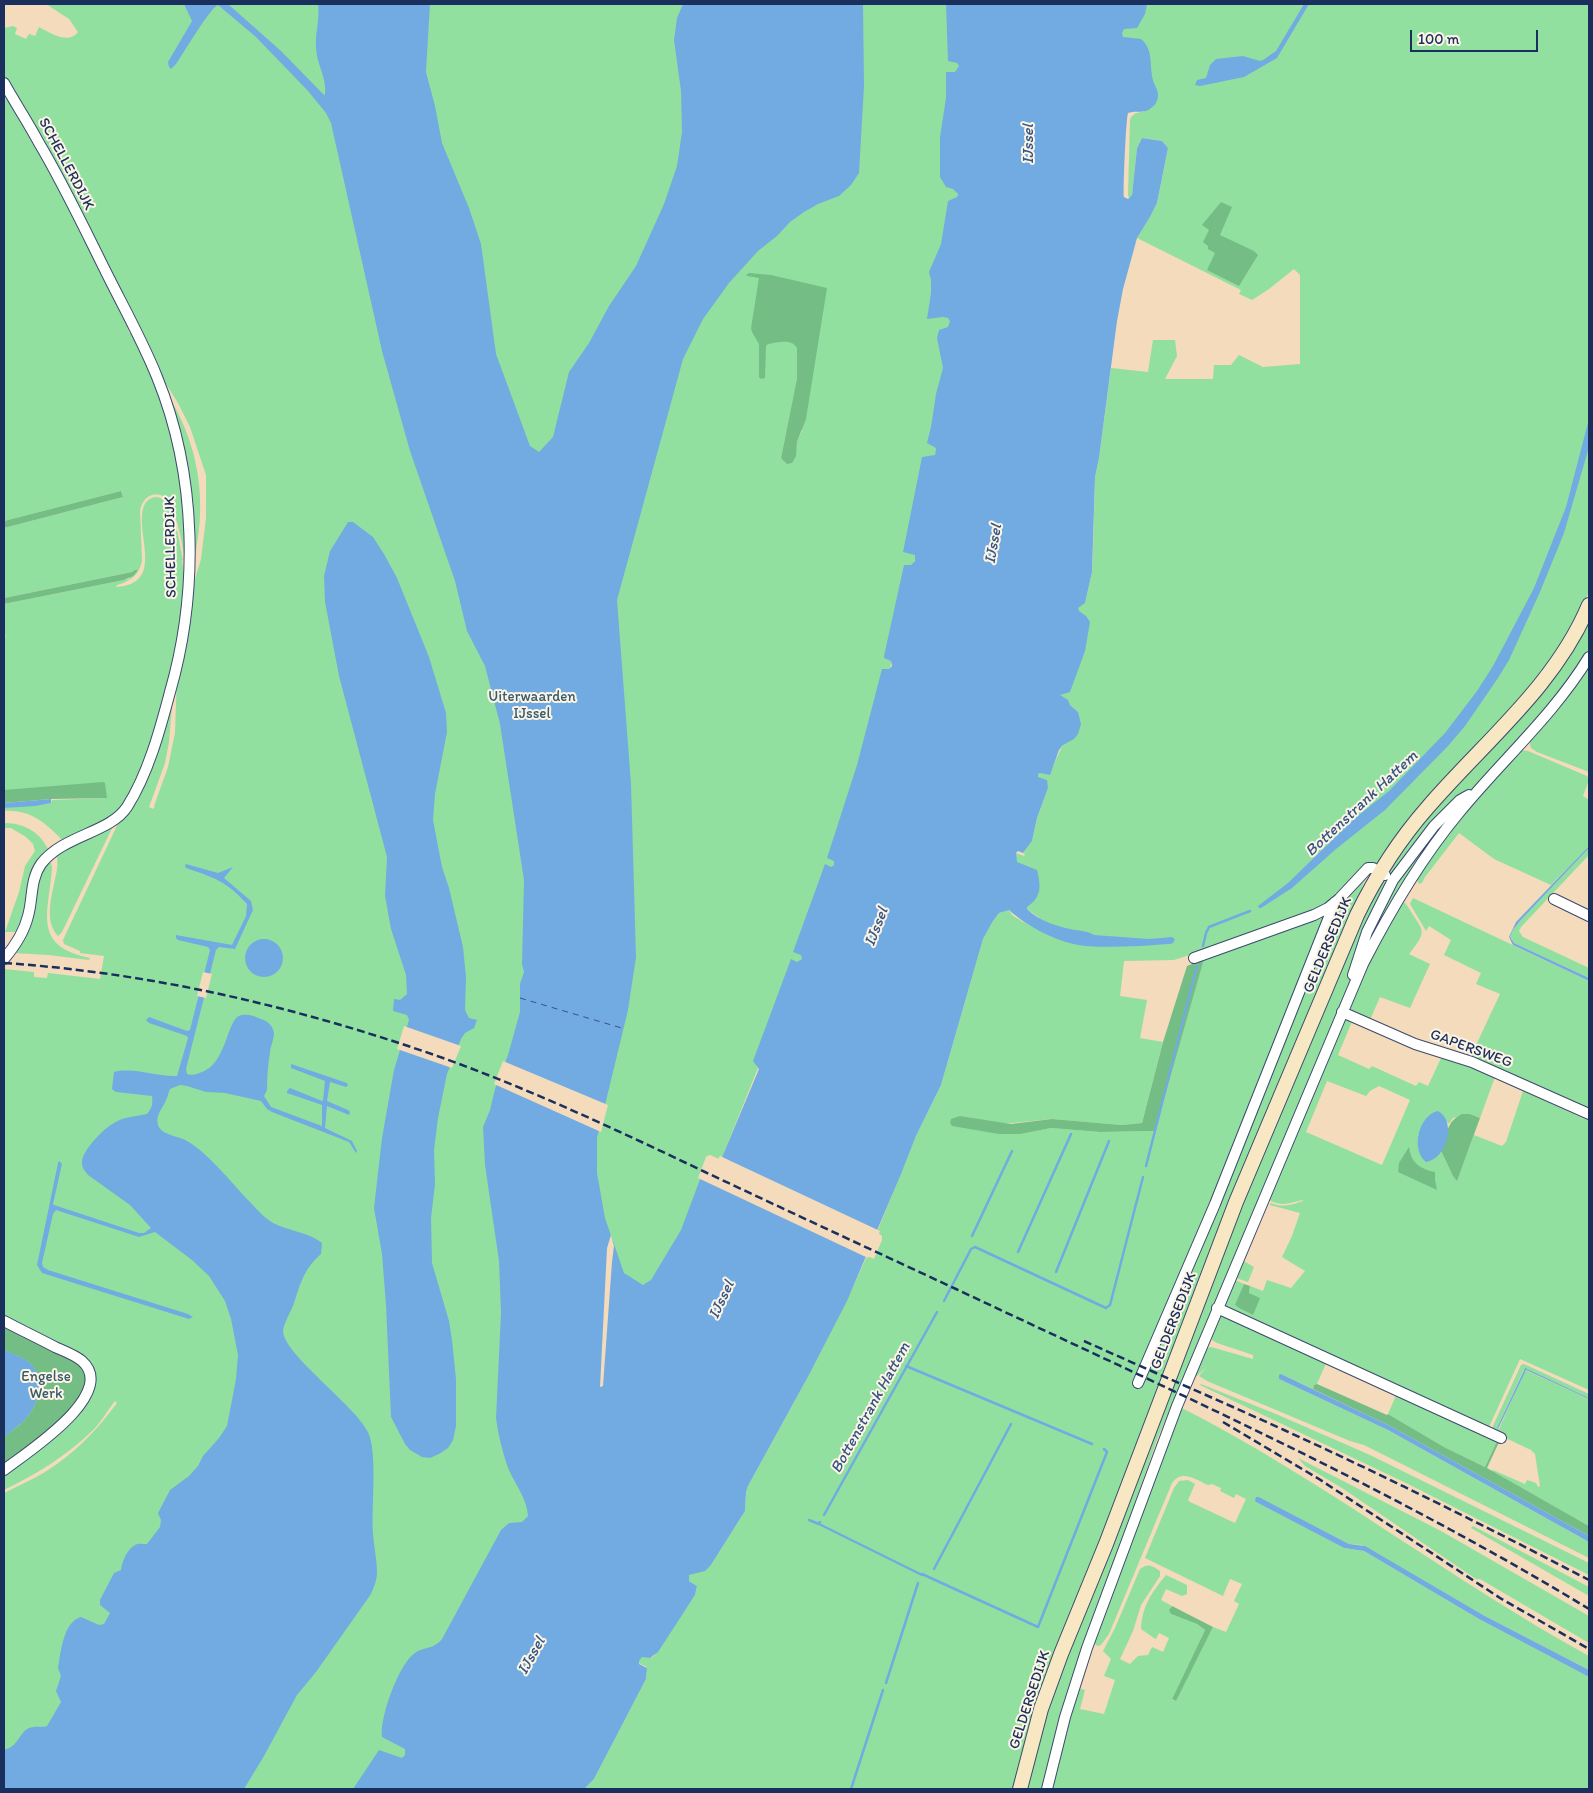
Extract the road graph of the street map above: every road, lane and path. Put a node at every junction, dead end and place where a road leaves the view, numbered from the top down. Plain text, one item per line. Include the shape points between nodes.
1 (4, 83) edge
2 (4, 92) edge
3 (21, 114) junction
4 (1589, 605) edge
5 (1589, 657) edge
6 (1475, 793) junction
7 (1380, 872) junction
8 (1393, 880) junction
9 (1554, 899) dead end
10 (1335, 902) junction
11 (1589, 916) edge
12 (6, 956) edge
13 (1194, 958) dead end
14 (1353, 986) junction
15 (1342, 1012) junction
16 (1589, 1114) edge
17 (1218, 1308) junction
18 (4, 1321) edge
19 (1138, 1383) dead end
20 (1501, 1438) dead end
21 (4, 1470) edge
22 (1020, 1789) edge
23 (1047, 1789) edge

1 - 3 street, SCHELLERDIJK
2 - 3 street, SCHELLERDIJK
3 - 12 street, SCHELLERDIJK via 40,143 158,378 185,479 189,584 175,676 149,760 136,788 125,810 112,821 59,847 41,865 33,884 25,927
4 - 7 main road, GELDERSEDIJK via 1564,651 1541,683 1505,726 1428,806 1397,844
5 - 6 street, GELDERSEDIJK via 1547,715
6 - 8 street, GELDERSEDIJK via 1460,800 1434,826
6 - 14 street, GELDERSEDIJK via 1408,883
7 - 8 street
7 - 10 street, GELDERSEDIJK via 1373,868 1365,869
7 - 22 main road, GELDERSEDIJK via 1347,938 1236,1202 1110,1535 1061,1654 1041,1709
8 - 14 street, GELDERSEDIJK via 1367,932
9 - 11 street
10 - 13 street, GELDERSEDIJK via 1314,915
10 - 19 street, GELDERSEDIJK
14 - 15 street, GELDERSEDIJK
15 - 16 street, GAPERSWEG via 1416,1044 1472,1062
15 - 17 street, GELDERSEDIJK
17 - 20 street
17 - 23 street, GELDERSEDIJK via 1177,1406 1087,1648
18 - 21 street via 81,1360 90,1373 91,1383 75,1412

